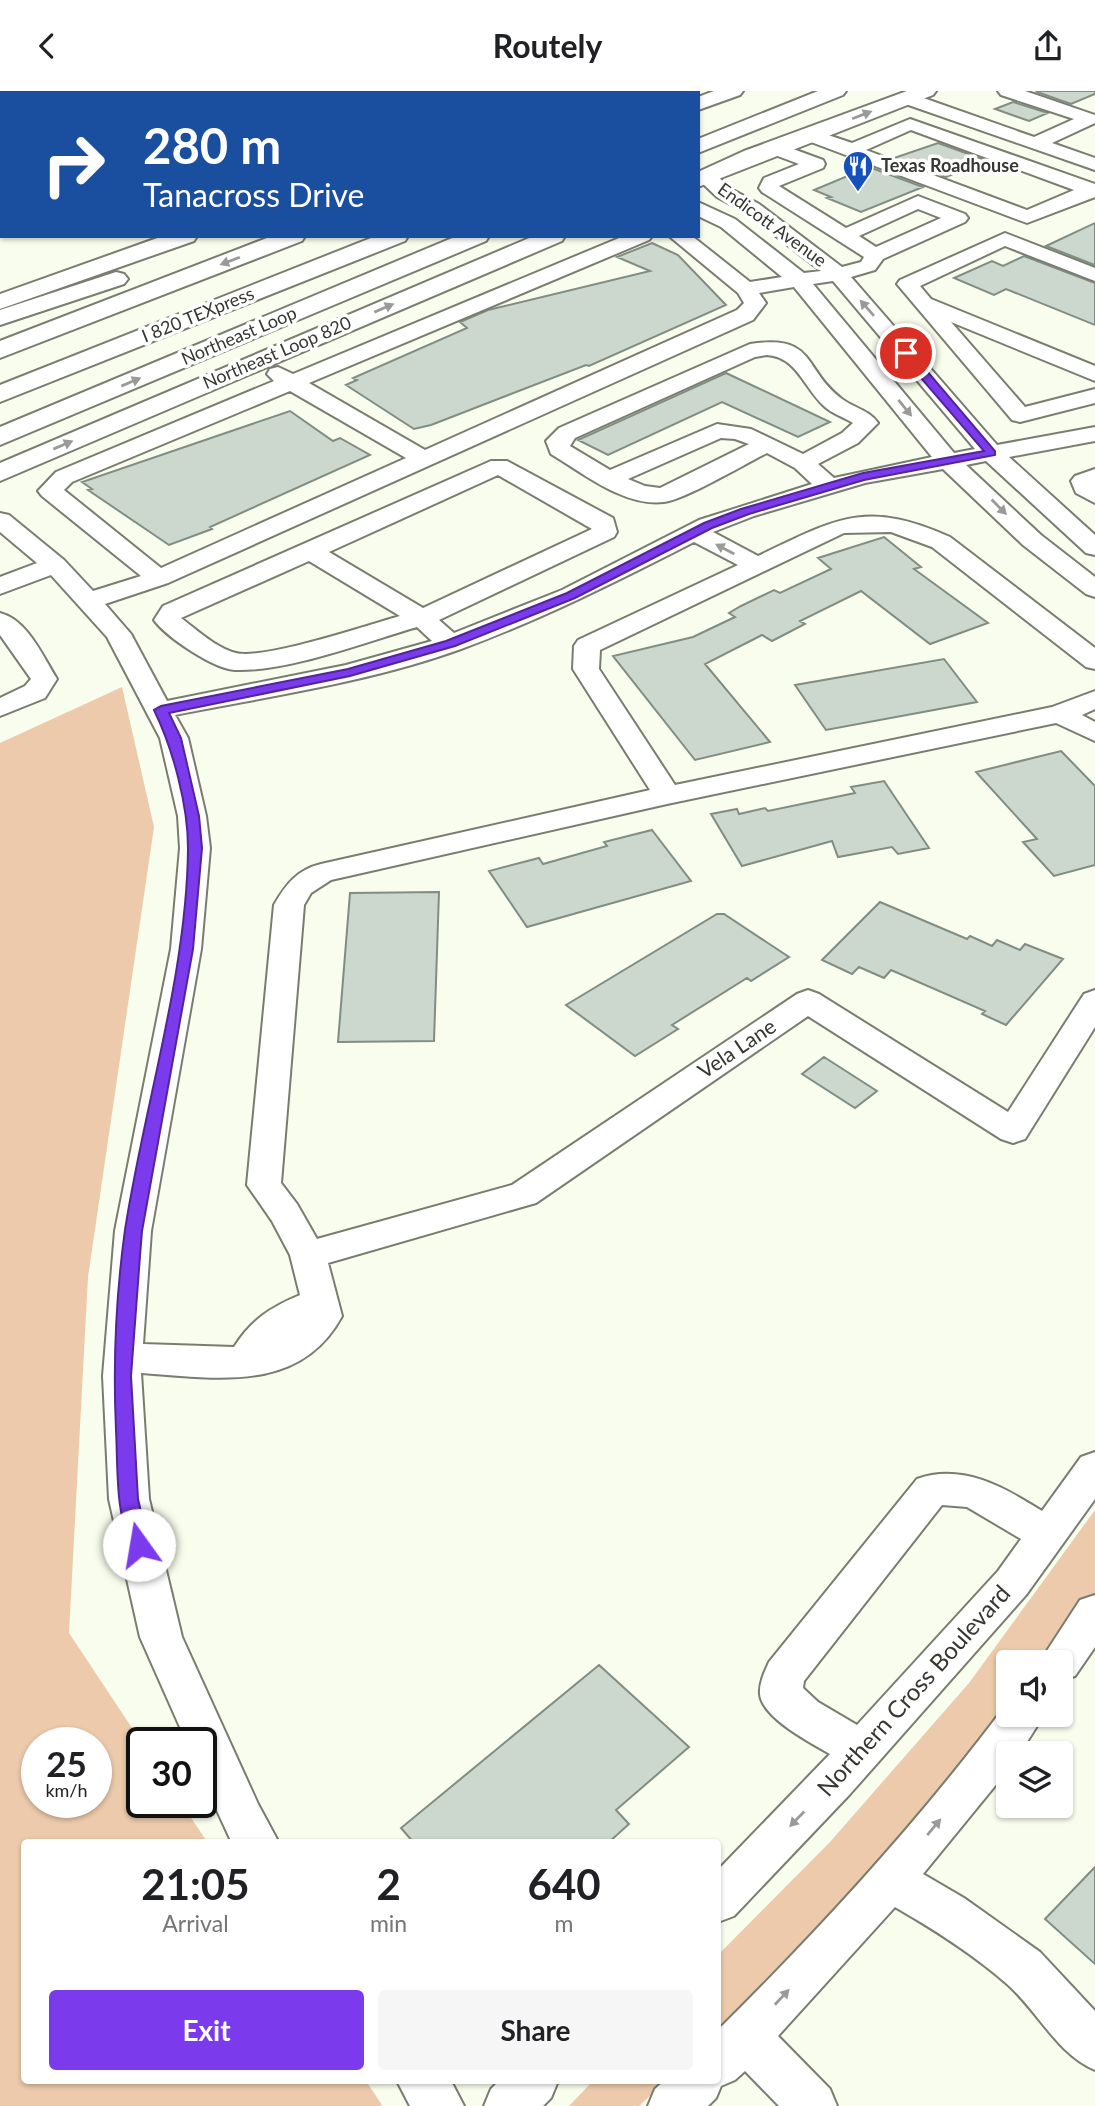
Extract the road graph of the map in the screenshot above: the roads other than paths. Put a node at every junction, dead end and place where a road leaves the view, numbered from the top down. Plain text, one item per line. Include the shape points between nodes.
1 (836, 91) edge
2 (1007, 91) edge
3 (741, 95) edge
4 (916, 95) edge
5 (985, 96) edge
6 (946, 112) junction
7 (700, 114) edge
8 (1093, 114) edge
9 (810, 135) junction
10 (1035, 143) junction
11 (700, 146) edge
12 (774, 148) junction
13 (853, 149) junction
14 (1093, 161) edge
15 (1018, 162) junction
16 (996, 171) dead end
17 (1052, 175) junction
18 (703, 179) edge
19 (974, 181) dead end
20 (953, 190) junction
21 (1093, 190) edge
22 (988, 203) junction
23 (700, 209) edge
24 (720, 219) junction
25 (700, 224) edge
26 (844, 236) junction
27 (180, 238) edge
28 (241, 238) edge
29 (289, 238) edge
30 (352, 238) edge
31 (392, 238) edge
32 (445, 238) edge
33 (473, 238) edge
34 (549, 238) edge
35 (637, 238) edge
36 (682, 238) edge
37 (875, 255) junction
38 (838, 274) junction
39 (1095, 275) edge
40 (799, 279) junction
41 (369, 281) junction
42 (746, 289) junction
43 (0, 302) edge
44 (924, 303) junction
45 (0, 318) edge
46 (0, 350) edge
47 (255, 363) junction
48 (1095, 374) edge
49 (0, 376) edge
50 (292, 381) junction
51 (0, 394) edge
52 (1095, 396) edge
53 (1095, 434) edge
54 (0, 437) edge
55 (767, 445) junction
56 (991, 453) junction
57 (424, 459) junction
58 (948, 460) junction
59 (803, 463) junction
60 (0, 473) edge
61 (1095, 476) edge
62 (612, 478) junction
63 (829, 487) junction
64 (1095, 496) edge
65 (1095, 515) edge
66 (0, 520) edge
67 (1066, 522) junction
68 (684, 538) junction
69 (1095, 548) edge
70 (310, 551) junction
71 (55, 565) junction
72 (746, 571) junction
73 (159, 578) junction
74 (0, 586) edge
75 (1095, 589) edge
76 (88, 601) junction
77 (422, 618) junction
78 (0, 621) edge
79 (450, 644) junction
80 (1095, 661) edge
81 (1095, 699) edge
82 (0, 708) edge
83 (161, 710) junction
84 (1060, 714) junction
85 (1095, 733) edge
86 (667, 795) junction
87 (1095, 1001) edge
88 (308, 1255) junction
89 (124, 1357) junction
90 (1095, 1468) edge
91 (1047, 1534) junction
92 (1095, 1613) edge
93 (1069, 1650) edge
94 (1015, 1727) edge
95 (861, 1750) junction
96 (255, 1839) edge
97 (890, 1880) junction
98 (721, 1898) edge
99 (1095, 2046) edge
100 (731, 2050) edge
101 (423, 2084) edge
102 (531, 2084) edge
103 (696, 2084) edge
104 (440, 2106) edge
105 (508, 2106) edge
106 (671, 2106) edge
107 (813, 2106) edge

1 - 11 main road
2 - 8 street via 1072,113
3 - 7 main road
4 - 6 street
9 -> 4 main road
5 - 6 street
6 - 10 street
8 - 10 street
9 - 12 main road
9 - 13 street
10 - 14 street
12 - 18 main road
12 - 26 street via 816,164 771,182 769,188
13 - 15 street via 910,124
13 - 20 street
14 - 17 street
15 - 16 street
15 - 17 street
17 - 21 street
17 - 22 street
18 - 38 street, Endicott Avenue via 752,208
19 - 20 street
20 - 22 street
21 - 22 street via 1027,218
23 - 24 street, Endicott Avenue
24 - 25 street
24 - 40 street, Endicott Avenue
26 - 37 street
26 - 37 street via 918,202 958,218
27 - 43 main road
28 - 45 main road
29 -> 46 main road
30 - 49 main road, I 820 TEXpress
31 - 51 main road, I 820 TEXpress
32 - 41 main road
33 - 41 main road, Northeast Loop
47 -> 34 main road, Northeast Loop 820
35 - 50 street
36 - 42 street
37 - 38 street via 868,265
38 - 40 street
56 -> 38 street, Endicott Avenue
39 - 44 street via 1005,239 907,284
40 - 42 street
40 -> 58 street, Endicott Avenue
54 -> 41 main road, Northeast Loop
42 - 57 street via 755,303 745,315
44 - 48 street
44 - 52 street via 1020,415
47 - 50 street
60 -> 47 main road, Northeast Loop 820
50 - 57 street
50 - 73 street via 64,477 50,491
53 - 56 street
55 - 59 street
55 - 62 street via 744,433 717,431
55 - 62 street via 664,495 635,492
56 - 58 street
56 - 67 street, Endicott Avenue
57 - 73 street
58 - 63 street
58 -> 75 street, Endicott Avenue via 1032,540
59 - 62 street via 850,438 867,423 832,402 791,352 770,347 750,351 558,441 559,449
59 - 63 street
61 - 64 street via 1083,481 1084,488
63 - 68 street via 745,511
65 - 67 street
66 - 71 street
67 - 69 street, Endicott Avenue
68 - 72 street
68 - 79 street via 571,595
70 - 77 street
70 - 77 street via 172,611 167,619 206,649 234,662 285,656
70 - 77 street via 499,466 604,523 605,532
71 - 74 street
71 - 76 street
72 - 80 street via 838,527 889,523 941,542
72 - 86 street via 587,646 586,669
73 - 76 street
76 - 83 street via 118,634
77 - 79 street
78 - 82 street via 15,634 44,678 35,692
79 - 83 street via 350,672
81 - 84 street
83 - 89 street via 174,738 195,848 186,949 134,1231
84 - 85 street
84 - 86 street
86 - 88 street via 321,873 299,887 289,905 264,1185
87 - 88 street, Vela Lane via 1013,1131 808,1001 524,1194
88 - 89 street via 324,1316 310,1336 285,1353 246,1362
89 - 96 street via 129,1499 161,1637
90 - 91 street, Northern Cross Boulevard
91 - 95 street, Northern Cross Boulevard via 1012,1583
91 - 95 street via 970,1490 931,1490 784,1675 781,1695 803,1715
92 - 93 street
97 -> 94 street
95 -> 98 street, Northern Cross Boulevard
97 - 99 street via 948,1913 1024,1968
100 -> 97 street
100 - 107 street
101 - 104 street
102 - 105 street
103 - 106 street

